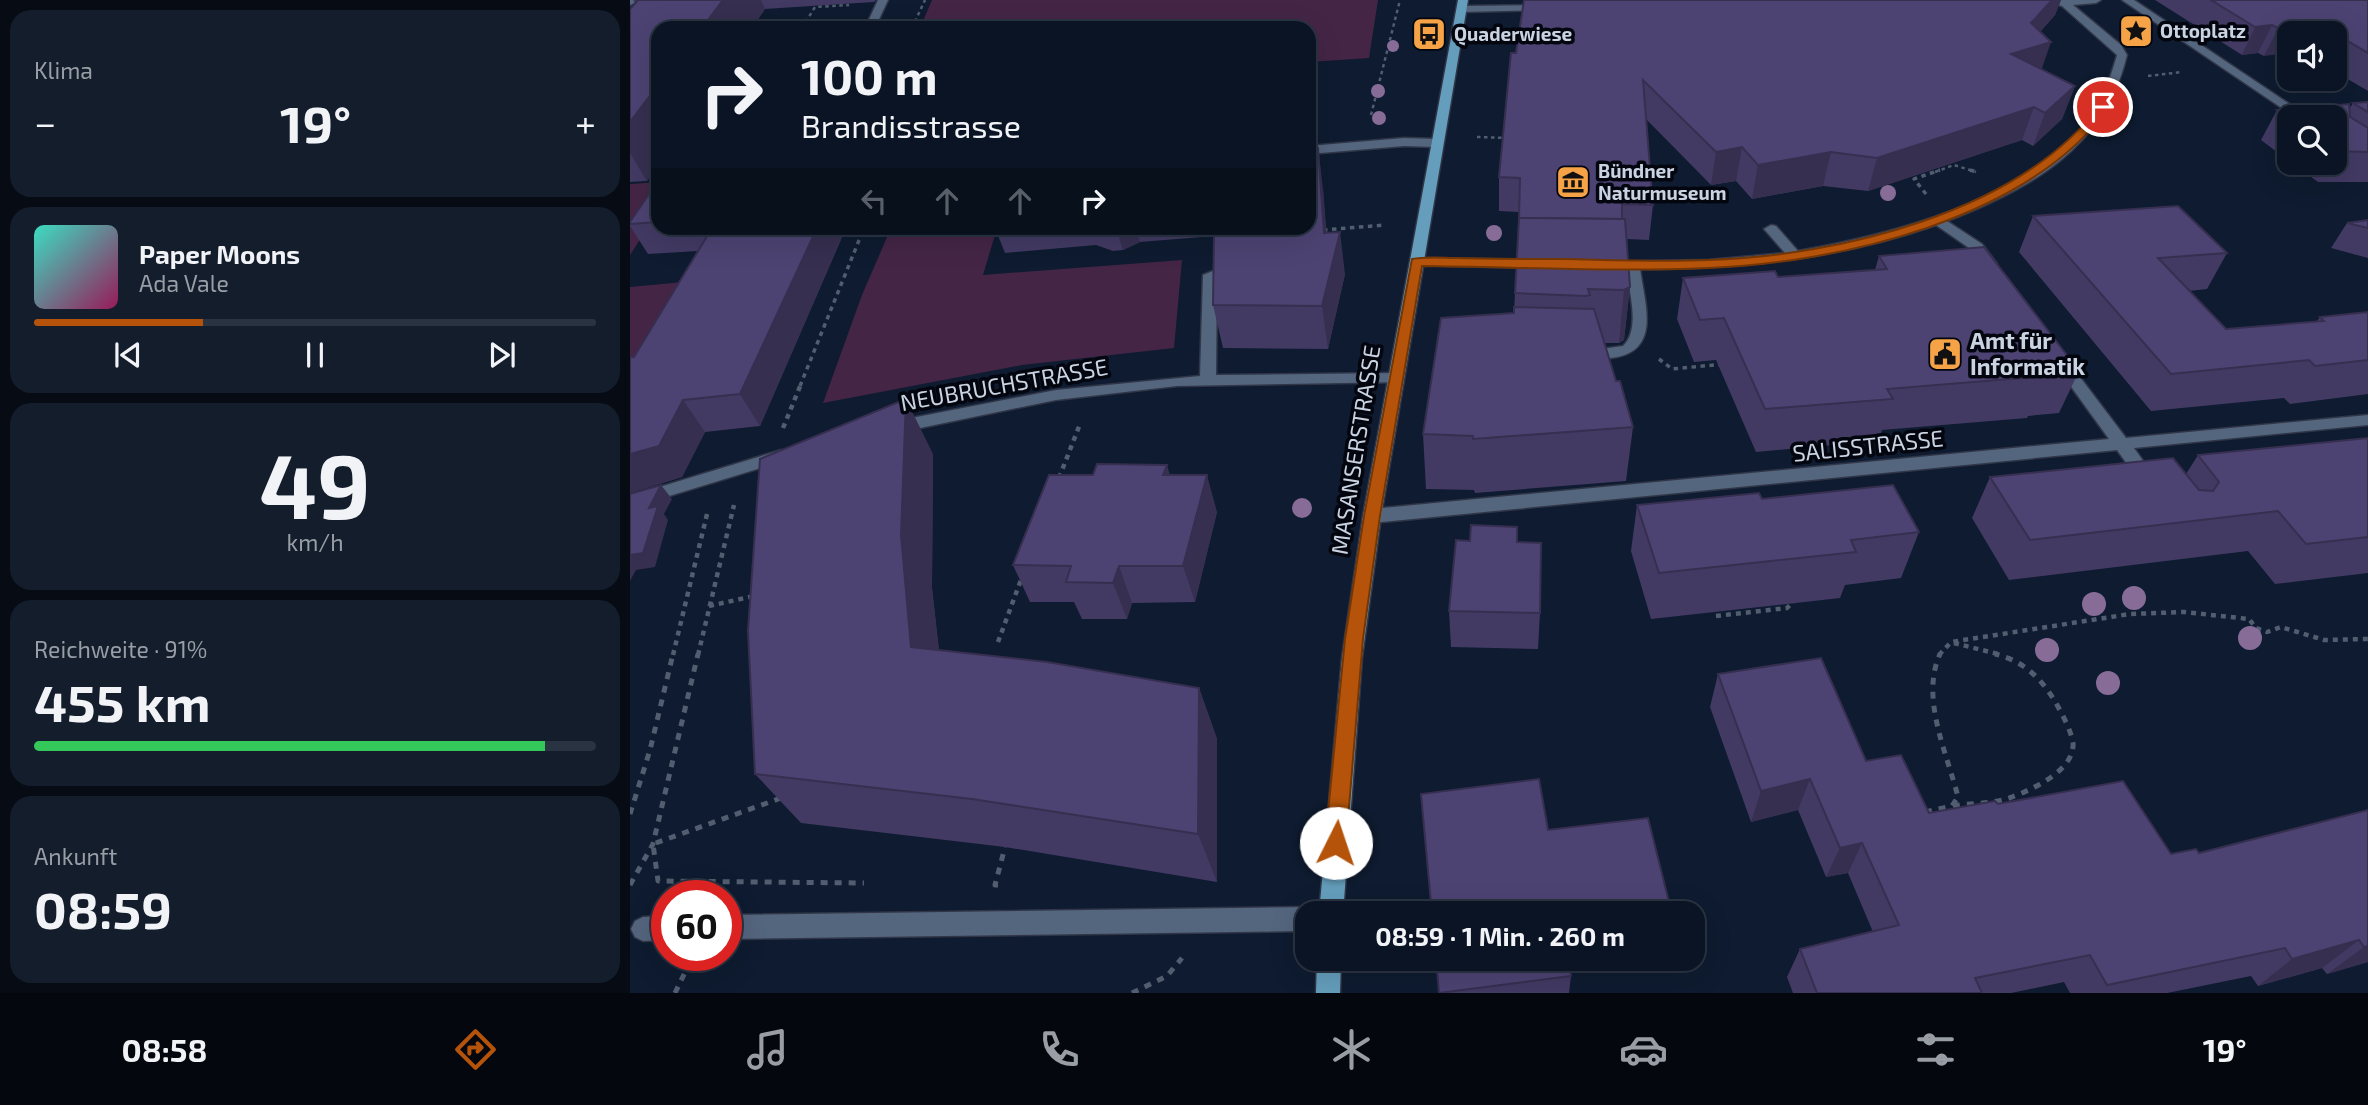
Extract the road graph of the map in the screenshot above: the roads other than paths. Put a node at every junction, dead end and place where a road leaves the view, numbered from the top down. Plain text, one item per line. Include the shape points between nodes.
1 (637, 0) edge
2 (883, 0) edge
3 (2096, 0) edge
4 (2127, 0) edge
5 (630, 2) edge
6 (2064, 2) junction
7 (2040, 3) edge
8 (1463, 4) edge
9 (1563, 8) edge
10 (873, 21) edge
11 (2285, 105) edge
12 (1437, 143) junction
13 (1316, 149) edge
14 (1937, 219) junction
15 (1771, 229) dead end
16 (1795, 256) junction
17 (1416, 262) junction
18 (1550, 264) edge
19 (1246, 265) edge
20 (1591, 265) edge
21 (1632, 265) junction
22 (1999, 277) edge
23 (2052, 349) edge
24 (1572, 355) edge
25 (1396, 378) junction
26 (1208, 380) junction
27 (2368, 420) edge
28 (884, 430) edge
29 (2122, 444) junction
30 (796, 452) edge
31 (2159, 494) edge
32 (630, 502) edge
33 (1372, 516) junction
34 (1332, 901) edge
35 (1295, 919) edge
36 (742, 927) edge
37 (1329, 971) edge
38 (1328, 993) edge

1 - 5 street
2 - 10 street
3 - 6 street
4 - 11 street
6 - 7 street
6 - 14 street via 2122,55 2103,107 2085,132 2042,168 2000,194
8 - 9 street
8 - 12 main road, MASANSERSTRASSE
12 - 13 street
12 - 17 main road, MASANSERSTRASSE
14 - 16 street via 1871,240
14 - 22 street via 1977,247
15 - 16 street
16 - 21 street
17 - 18 street
17 - 25 main road, MASANSERSTRASSE
19 - 26 street via 1210,275
20 - 21 street
21 - 24 street via 1640,329 1636,342 1615,352
23 - 29 street
25 - 26 street, NEUBRUCHSTRASSE
25 - 33 main road, MASANSERSTRASSE
26 - 28 street, NEUBRUCHSTRASSE via 1093,390
27 - 29 street, SALISSTRASSE
29 - 31 street
29 - 33 street, SALISSTRASSE
30 - 32 street
33 - 34 main road, MASANSERSTRASSE via 1352,658
35 - 36 street
37 - 38 main road

